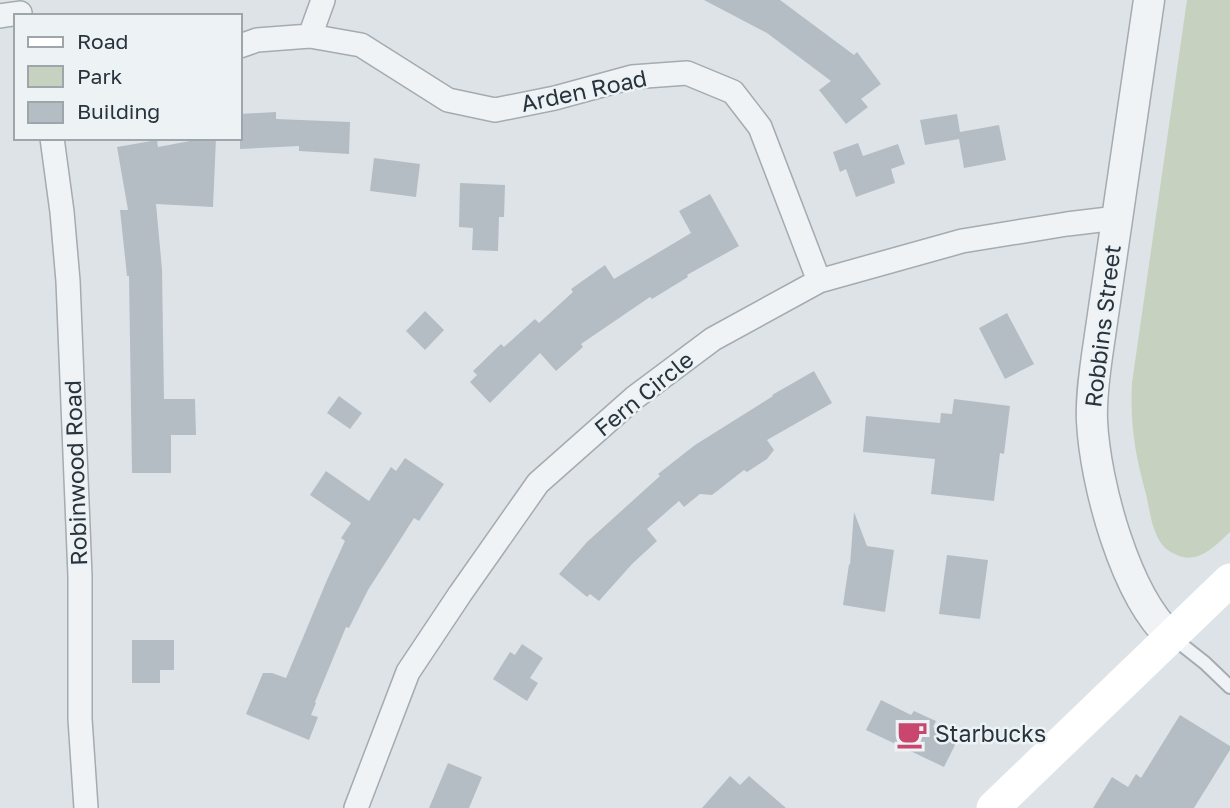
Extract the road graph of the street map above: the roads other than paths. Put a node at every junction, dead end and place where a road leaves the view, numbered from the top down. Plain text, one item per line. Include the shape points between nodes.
1 (323, 0) edge
2 (1149, 0) edge
3 (310, 36) junction
4 (242, 45) edge
5 (52, 140) edge
6 (1117, 218) junction
7 (820, 281) junction
8 (1230, 580) edge
9 (1171, 637) junction
10 (1230, 687) edge
11 (86, 808) edge
12 (356, 808) edge
13 (993, 808) edge

1 - 3 street
2 - 6 street, Robbins Street
3 - 4 street, Arden Road
3 - 7 street, Arden Road via 361,45 448,100 495,110 632,77 687,73 733,92 760,127
5 - 11 street, Robinwood Road via 68,281
6 - 7 street, Fern Circle via 962,241
6 - 9 street, Robbins Street via 1092,393 1095,447 1103,491 1126,563 1149,609
7 - 12 street, Fern Circle via 713,339 634,398 538,483 408,673
8 - 9 main road
9 - 10 lane
9 - 13 main road

